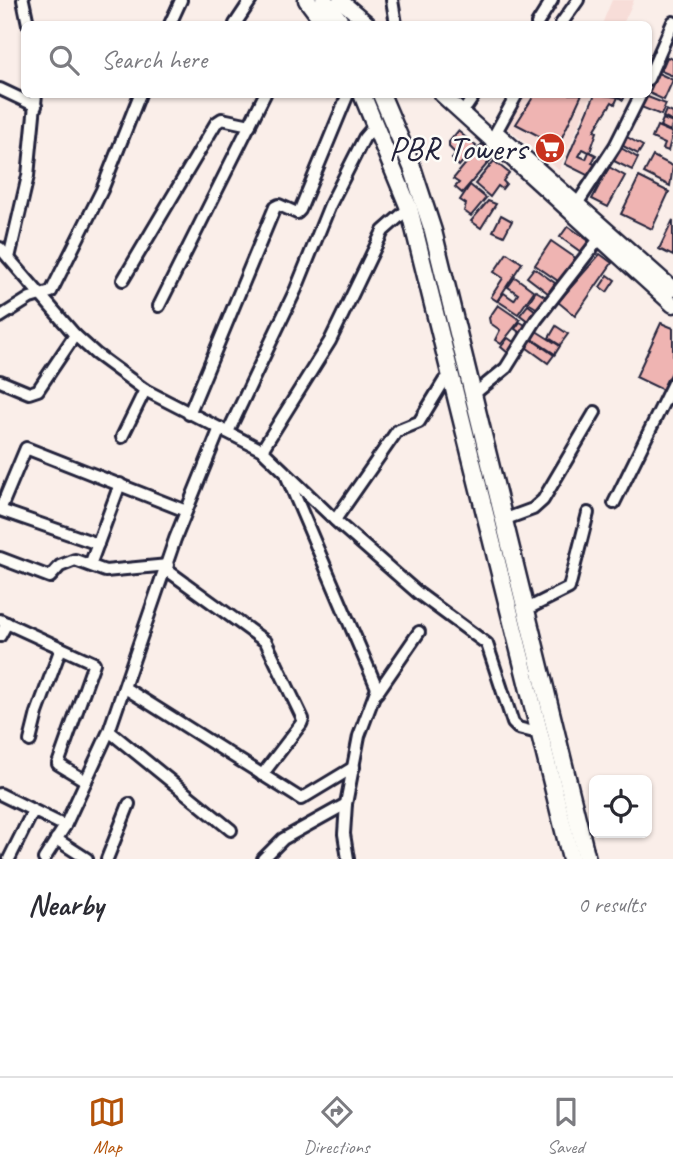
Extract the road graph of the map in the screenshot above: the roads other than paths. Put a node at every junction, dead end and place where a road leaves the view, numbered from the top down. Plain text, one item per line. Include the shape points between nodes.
1 (23, 0) edge
2 (181, 0) edge
3 (251, 0) edge
4 (307, 0) edge
5 (392, 0) edge
6 (552, 0) edge
7 (578, 0) edge
8 (325, 13) edge
9 (27, 21) edge
10 (171, 21) edge
11 (238, 21) edge
12 (356, 21) edge
13 (396, 21) edge
14 (539, 21) edge
15 (563, 21) edge
16 (672, 29) edge
17 (652, 72) edge
18 (0, 89) edge
19 (21, 95) edge
20 (138, 98) edge
21 (263, 98) edge
22 (346, 98) edge
23 (364, 98) edge
24 (383, 98) edge
25 (446, 98) edge
26 (515, 98) edge
27 (639, 98) edge
28 (36, 100) edge
29 (471, 100) edge
30 (250, 125) junction
31 (375, 125) junction
32 (496, 132) junction
33 (409, 208) junction
34 (574, 209) junction
35 (599, 239) junction
36 (0, 248) edge
37 (9, 258) junction
38 (123, 280) dead end
39 (673, 289) edge
40 (39, 294) junction
41 (673, 305) edge
42 (159, 306) dead end
43 (0, 317) edge
44 (75, 335) junction
45 (452, 377) junction
46 (0, 381) edge
47 (673, 383) edge
48 (145, 390) junction
49 (473, 395) junction
50 (595, 412) dead end
51 (189, 414) junction
52 (224, 430) junction
53 (122, 437) dead end
54 (262, 450) junction
55 (284, 471) junction
56 (120, 484) junction
57 (614, 503) dead end
58 (0, 510) edge
59 (186, 511) junction
60 (588, 513) dead end
61 (335, 520) junction
62 (503, 520) junction
63 (98, 544) junction
64 (0, 558) edge
65 (90, 565) junction
66 (167, 568) junction
67 (525, 610) junction
68 (3, 622) edge
69 (419, 632) dead end
70 (0, 636) edge
71 (61, 648) junction
72 (125, 688) junction
73 (377, 693) junction
74 (109, 731) junction
75 (538, 733) junction
76 (30, 741) dead end
77 (354, 767) junction
78 (262, 775) junction
79 (86, 781) junction
80 (0, 794) edge
81 (129, 804) dead end
82 (346, 804) junction
83 (33, 811) junction
84 (65, 825) junction
85 (231, 830) dead end
86 (56, 839) junction
87 (9, 859) edge
88 (44, 859) edge
89 (87, 859) edge
90 (107, 859) edge
91 (263, 859) edge
92 (348, 859) edge
93 (571, 859) edge
94 (587, 859) edge

1 - 9 street
2 - 10 street
3 - 11 street
4 - 8 highway
5 - 13 street
6 - 14 street
7 - 15 street
8 - 12 main road
16 - 17 street
18 - 19 street
20 - 40 street via 71,256 51,292
21 - 30 street
22 - 51 street via 300,210 275,207
23 - 31 highway
24 - 49 highway via 423,198
25 - 34 main road
26 - 32 street
27 - 34 street via 615,146
28 - 37 street via 28,176
29 - 32 main road
30 - 38 street via 222,119 216,123
30 - 42 street
31 - 33 highway
31 - 52 street via 330,205 296,289
32 - 34 main road
33 - 45 highway
33 - 54 street via 383,231 330,341
34 - 35 main road
34 - 39 main road
35 - 41 main road
35 - 49 street via 536,320 506,368
36 - 37 street
37 - 40 street
40 - 43 street
40 - 44 street
44 - 46 street via 37,390 29,393
44 - 48 street
45 - 61 street via 444,381 419,422 397,431
45 - 75 highway
47 - 57 street
48 - 51 street
48 - 53 street
49 - 62 highway
50 - 62 street via 543,500 533,509
51 - 52 street
52 - 54 street
52 - 59 street
54 - 55 street
55 - 61 street
55 - 73 street
56 - 58 street via 26,448
56 - 59 street
56 - 63 street
58 - 63 street
59 - 66 street
60 - 67 street via 569,588
61 - 75 street via 418,593 487,644 513,723
62 - 67 highway
63 - 65 street
64 - 65 street via 50,577 74,560
65 - 66 street via 106,571
66 - 72 street
66 - 78 street via 266,642 296,702 302,722
67 - 94 highway
68 - 70 street
68 - 71 street
69 - 73 street
71 - 76 street
71 - 79 street via 94,665 58,764
72 - 74 street
72 - 78 street
73 - 77 street via 359,736
74 - 79 street
74 - 85 street
75 - 93 highway
77 - 78 street via 302,800
77 - 82 street
79 - 84 street
80 - 83 street
81 - 90 street
82 - 91 street via 283,839
82 - 92 street
83 - 84 street
83 - 87 street
84 - 86 street
86 - 88 street
86 - 89 street

